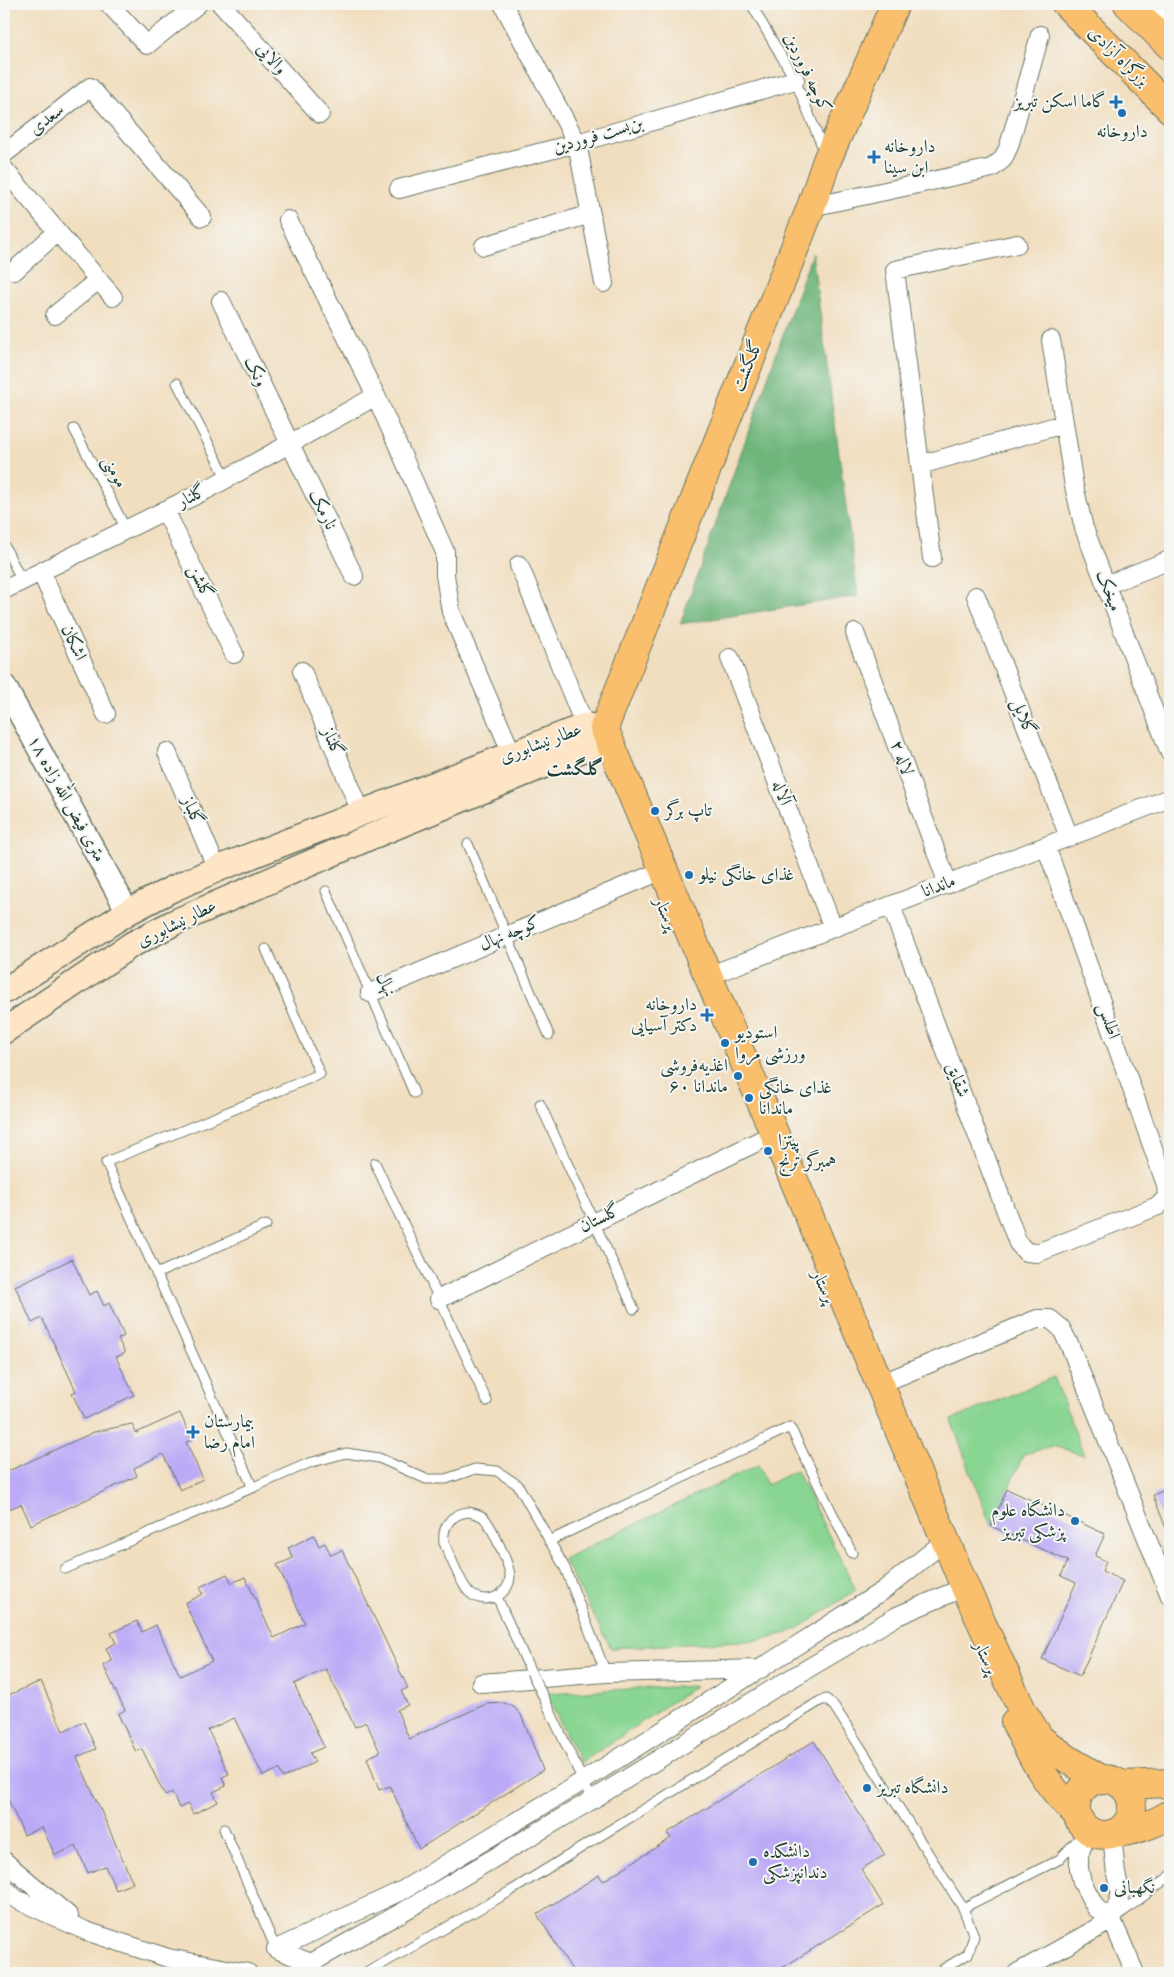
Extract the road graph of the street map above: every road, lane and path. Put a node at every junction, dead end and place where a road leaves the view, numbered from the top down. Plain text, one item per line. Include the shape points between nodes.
1 (109, 4) edge
2 (198, 4) edge
3 (221, 4) edge
4 (502, 4) edge
5 (751, 4) edge
6 (895, 4) edge
7 (1066, 4) edge
8 (1135, 11) edge
9 (1170, 12) edge
10 (1040, 35) dead end
11 (1170, 46) edge
12 (795, 80) junction
13 (1170, 109) edge
14 (320, 114) dead end
15 (577, 142) junction
16 (4, 154) edge
17 (827, 160) junction
18 (4, 169) edge
19 (399, 189) dead end
20 (811, 206) junction
21 (591, 214) junction
22 (202, 217) dead end
23 (288, 220) dead end
24 (57, 232) junction
25 (1017, 244) dead end
26 (484, 246) dead end
27 (14, 271) dead end
28 (97, 281) junction
29 (604, 282) dead end
30 (113, 297) dead end
31 (220, 301) dead end
32 (55, 315) dead end
33 (1051, 340) dead end
34 (177, 383) dead end
35 (376, 396) junction
36 (1063, 424) junction
37 (74, 429) dead end
38 (290, 444) junction
39 (920, 465) junction
40 (227, 479) junction
41 (165, 510) junction
42 (126, 530) junction
43 (4, 545) edge
44 (932, 558) dead end
45 (1170, 560) edge
46 (519, 565) dead end
47 (41, 572) junction
48 (354, 576) dead end
49 (22, 581) junction
50 (1106, 585) junction
51 (4, 590) edge
52 (976, 596) dead end
53 (855, 632) dead end
54 (234, 654) dead end
55 (730, 658) dead end
56 (302, 671) dead end
57 (4, 686) edge
58 (106, 714) dead end
59 (594, 733) junction
60 (167, 752) dead end
61 (1170, 753) edge
62 (512, 754) junction
63 (1170, 798) edge
64 (361, 812) junction
65 (1069, 837) junction
66 (468, 844) dead end
67 (1046, 846) junction
68 (218, 870) junction
69 (649, 876) junction
70 (948, 884) junction
71 (326, 891) dead end
72 (891, 906) junction
73 (128, 912) junction
74 (833, 928) junction
75 (507, 935) junction
76 (266, 949) dead end
77 (708, 976) junction
78 (4, 991) edge
79 (370, 993) junction
80 (4, 1030) edge
81 (549, 1035) dead end
82 (414, 1093) dead end
83 (540, 1104) dead end
84 (761, 1140) junction
85 (375, 1163) dead end
86 (594, 1222) junction
87 (266, 1225) dead end
88 (1026, 1252) joint
89 (156, 1274) junction
90 (439, 1299) junction
91 (634, 1309) dead end
92 (880, 1384) junction
93 (487, 1401) dead end
94 (253, 1488) junction
95 (549, 1542) junction
96 (940, 1546) junction
97 (852, 1554) dead end
98 (66, 1569) dead end
99 (959, 1590) junction
100 (1170, 1596) edge
101 (497, 1597) junction
102 (761, 1669) junction
103 (606, 1673) junction
104 (482, 1683) dead end
105 (773, 1689) junction
106 (583, 1781) junction
107 (1111, 1782) junction
108 (1170, 1783) edge
109 (592, 1800) junction
110 (1170, 1814) edge
111 (1096, 1828) junction
112 (224, 1829) dead end
113 (4, 1861) edge
114 (1170, 1876) edge
115 (4, 1888) edge
116 (963, 1908) junction
117 (1112, 1920) junction
118 (86, 1931) junction
119 (276, 1949) junction
120 (248, 1973) edge
121 (366, 1973) edge
122 (937, 1973) edge
123 (1018, 1973) edge
124 (1135, 1973) edge

1 - 2 street via 147,44
3 - 14 street, والایی
4 - 15 street
5 - 12 lane, کوچه فروردین
6 - 17 main road, گلگشت
7 - 13 main road, بزرگراه آزادی
8 - 9 street
8 - 11 main road
10 - 20 street via 1009,146 1003,159 992,168
12 - 15 street, بن‌بست فروردین
12 - 17 lane, کوچه فروردین
15 - 19 street, بن‌بست فروردین
15 - 21 street
16 - 22 street, سعدی via 90,87
17 - 20 main road, گلگشت
18 - 24 street
20 - 59 main road, گلگشت
21 - 26 street
21 - 29 street
23 - 35 street
24 - 27 street
24 - 28 street
25 - 39 street via 896,270
28 - 30 street
28 - 32 street
31 - 38 street, ونک
33 - 36 street, میخک
34 - 40 lane
35 - 38 street, گلنار
35 - 62 street via 445,552 451,612
36 - 39 street
36 - 50 street, میخک via 1084,528
37 - 42 lane, مومنی
38 - 40 street, گلنار
38 - 48 street, نارمک
39 - 44 street
40 - 41 street, گلنار
41 - 42 street, گلنار
41 - 54 street, گلشن
42 - 47 street, گلنار
43 - 49 lane
45 - 50 street
46 - 59 street
47 - 49 street, گلنار
47 - 58 street, اشکان
49 - 51 street, گلنار
50 - 61 street, میخک
52 - 65 street, گلایل
53 - 70 street, لاله ۲
55 - 74 street, آلاله
56 - 64 street, گلناز
57 - 73 street, ۱۸ متری فیض الله زاده
59 - 62 main road, عطار نیشابوری
59 - 69 main road, پرستار
59 - 77 main road, پرستار
59 - 80 main road, عطار نیشابوری via 370,837 173,923 131,945
60 - 68 street, گلباز
62 - 64 main road, عطار نیشابوری
63 - 65 street, ماندانا
64 - 68 main road, عطار نیشابوری
65 - 67 street, ماندانا
66 - 75 lane
67 - 70 street, ماندانا
67 - 88 street, اطلس via 1167,1197 1158,1206 1037,1253
68 - 73 main road, عطار نیشابوری
69 - 75 street, کوچه نهال
69 - 84 main road, پرستار
70 - 72 street, ماندانا
71 - 79 lane, نهال
72 - 74 street, ماندانا
72 - 88 street, شقایق via 1018,1243
73 - 78 main road, عطار نیشابوری
74 - 77 street, ماندانا
75 - 79 street, کوچه نهال
75 - 81 lane
76 - 89 lane via 320,1074 106,1162
77 - 92 main road, پرستار
79 - 82 lane, نهال
83 - 86 lane
84 - 86 street, گلستان
84 - 96 main road, پرستار
85 - 90 lane
86 - 90 street, گلستان
86 - 91 lane
87 - 89 lane
89 - 94 lane
90 - 93 lane
92 - 96 main road, پرستار
92 - 100 street via 1037,1320 1050,1319 1061,1328 1070,1346
94 - 95 lane via 309,1463 346,1453 379,1458 426,1479 446,1479 475,1469 497,1471 518,1485
94 - 98 lane
95 - 97 lane via 790,1427
95 - 103 lane via 566,1568
96 - 99 main road, پرستار
96 - 102 street via 884,1590
99 - 105 street via 898,1616
99 - 107 main road, پرستار via 1040,1738 1069,1760
99 - 111 main road, پرستار via 1034,1762 1060,1799
101 - 101 lane via 508,1586 510,1570 488,1523 476,1514 461,1513 448,1522 444,1543 467,1590 480,1599
101 - 106 lane, bridge
102 - 103 street
102 - 105 street
102 - 106 street
103 - 104 street
105 - 109 street
106 - 109 lane
106 - 119 street via 403,1890
107 - 108 main road
107 - 111 main road via 1089,1783 1078,1796
107 - 111 main road via 1128,1792 1131,1816 1127,1824
109 - 119 street via 311,1963
110 - 111 main road via 1160,1821 1124,1833
111 - 116 lane via 1060,1859
111 - 117 street via 1116,1874 1120,1894
111 - 117 street via 1079,1855 1079,1869 1096,1908
112 - 119 lane
113 - 118 street
114 - 117 lane
115 - 118 street via 16,1899
116 - 121 lane via 834,1706 826,1699 509,1892
116 - 122 lane via 974,1936 968,1954
117 - 123 street
117 - 124 street
118 - 120 street via 168,1958

